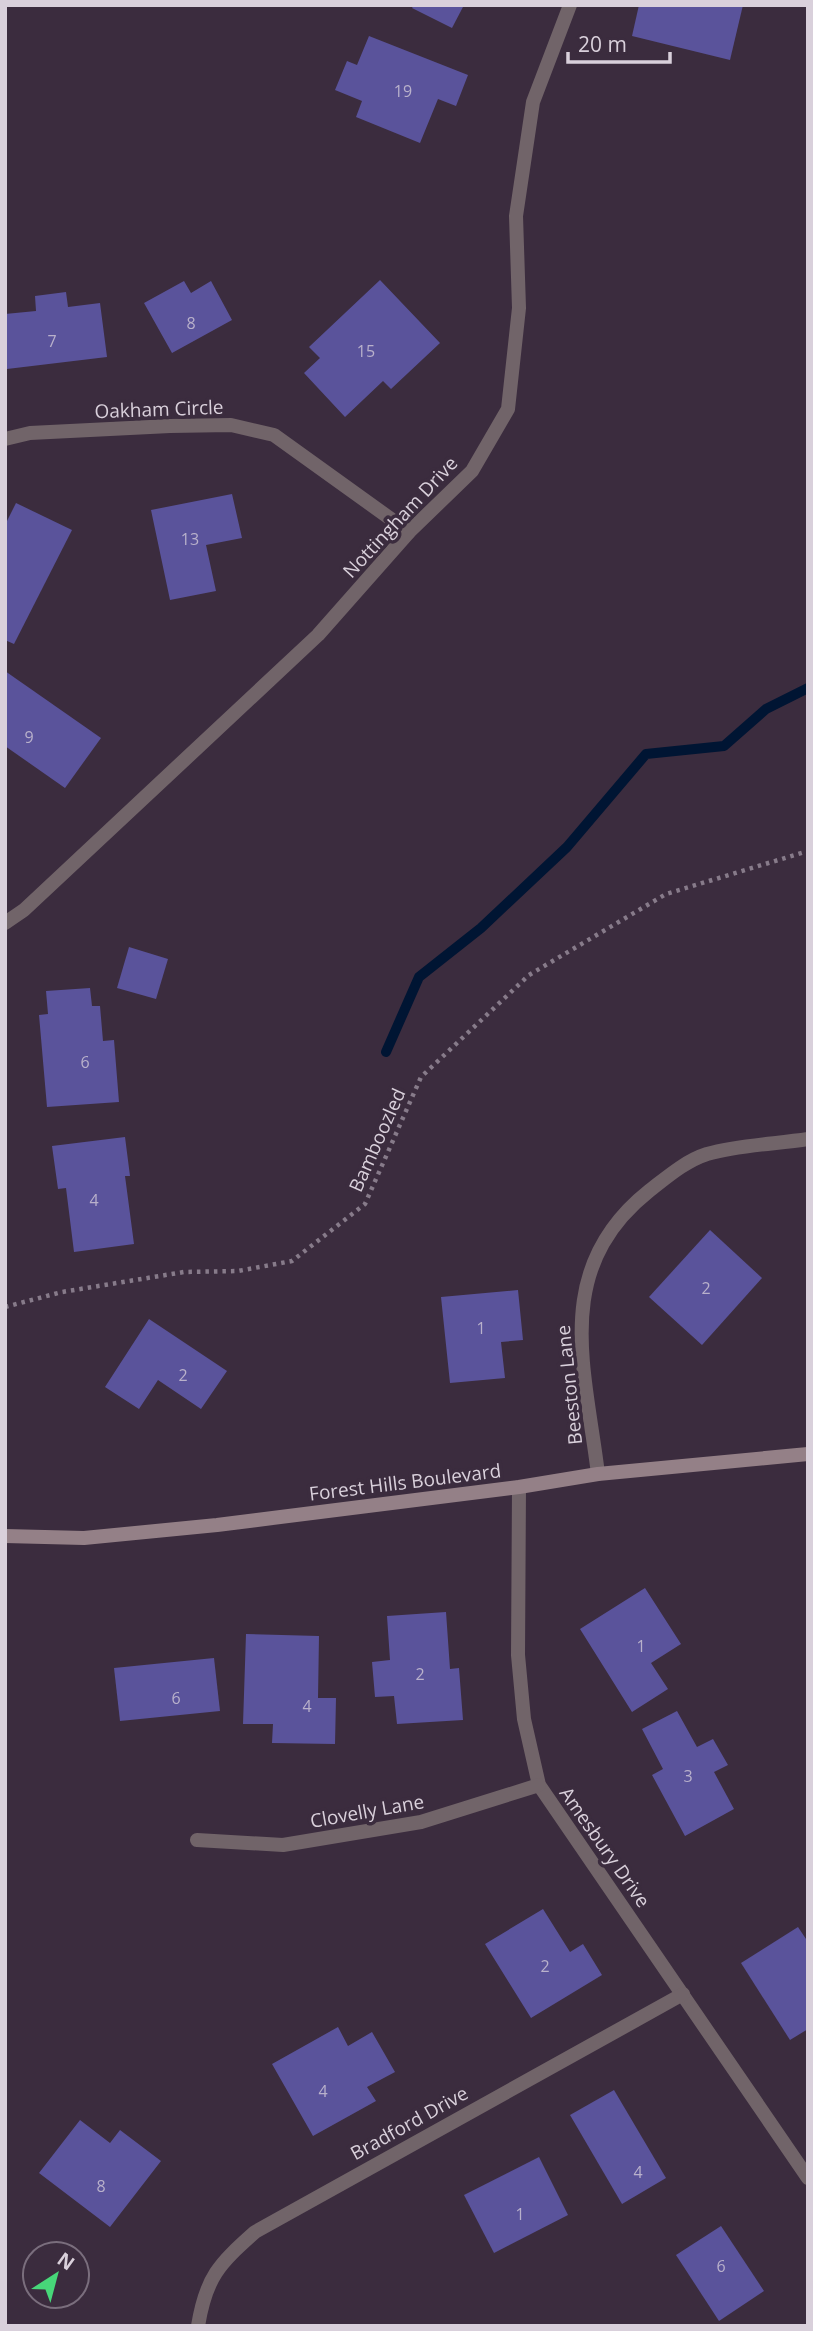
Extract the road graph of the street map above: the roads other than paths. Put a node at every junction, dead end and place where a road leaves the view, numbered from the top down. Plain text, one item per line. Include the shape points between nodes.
1 (570, 5) edge
2 (5, 439) edge
3 (409, 532) junction
4 (5, 923) edge
5 (808, 1139) edge
6 (808, 1454) edge
7 (598, 1474) junction
8 (519, 1487) junction
9 (5, 1536) edge
10 (539, 1786) junction
11 (197, 1840) dead end
12 (683, 1994) junction
13 (808, 2178) edge
14 (198, 2326) edge

1 - 3 street, Nottingham Drive via 533,102 516,216 519,308 508,409 472,471
2 - 3 street, Oakham Circle via 30,433 231,425 274,435
3 - 4 street, Nottingham Drive via 318,635
5 - 7 street, Beeston Lane via 706,1154 643,1196 616,1222 596,1253 583,1289 580,1329
6 - 7 main road, Forest Hills Boulevard
7 - 8 main road, Forest Hills Boulevard
8 - 9 main road, Forest Hills Boulevard via 84,1538
8 - 10 street, Amesbury Drive via 518,1655 524,1718
10 - 11 street, Clovelly Lane via 421,1822 283,1845
10 - 12 street, Amesbury Drive
12 - 13 street, Amesbury Drive
12 - 14 street, Bradford Drive via 255,2232 220,2263 203,2299

